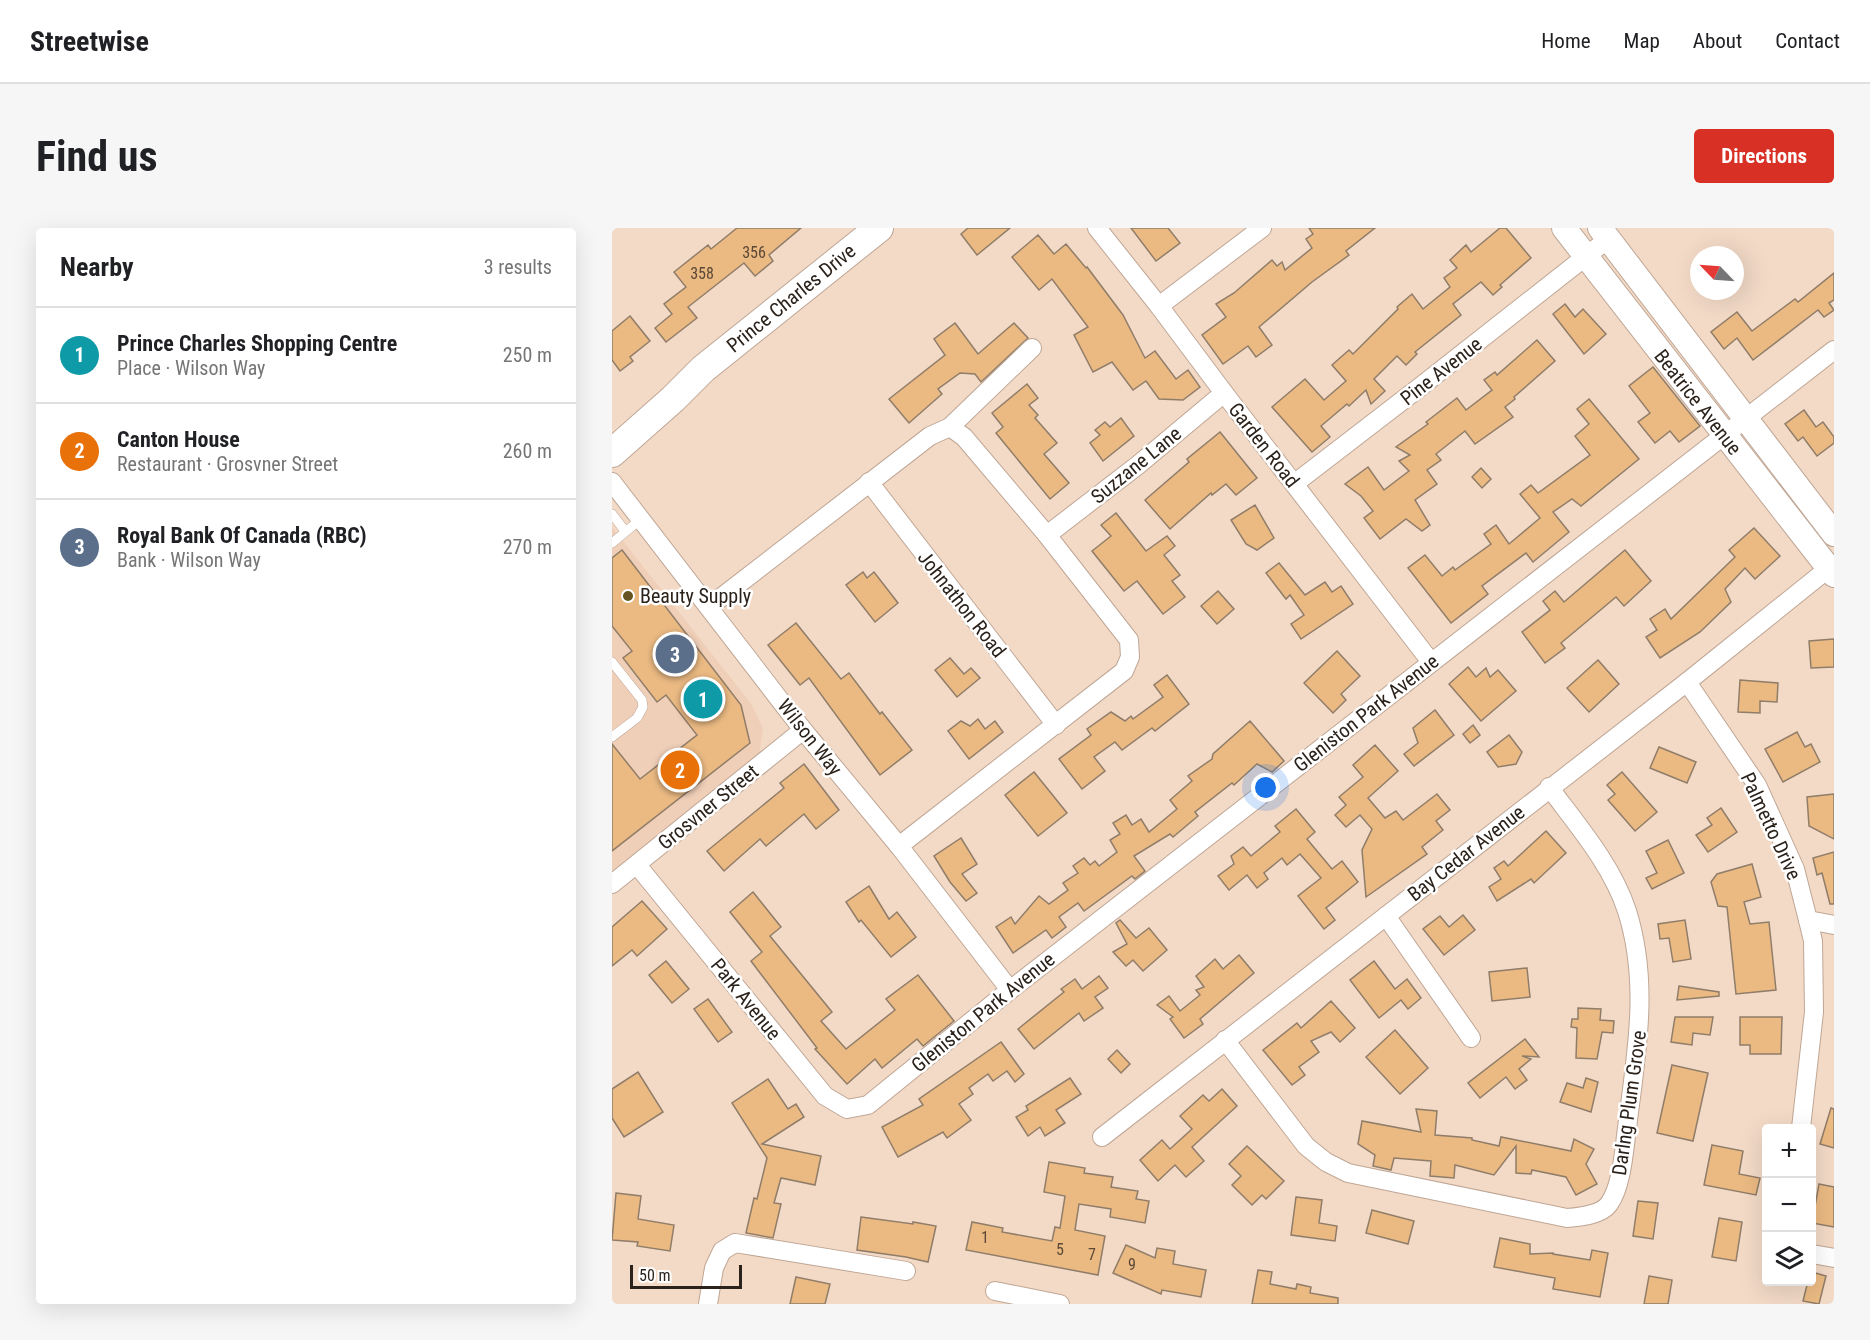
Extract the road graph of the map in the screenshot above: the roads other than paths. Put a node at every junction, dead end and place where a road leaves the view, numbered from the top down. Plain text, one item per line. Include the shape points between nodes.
1 (879, 228) edge
2 (1096, 228) edge
3 (1262, 228) edge
4 (1564, 228) edge
5 (1604, 233) edge
6 (1586, 257) junction
7 (1159, 306) junction
8 (1032, 348) dead end
9 (1834, 351) edge
10 (703, 369) junction
11 (1224, 393) junction
12 (1747, 420) junction
13 (950, 427) junction
14 (612, 428) edge
15 (1725, 436) junction
16 (612, 453) edge
17 (612, 482) edge
18 (869, 482) junction
19 (1294, 484) junction
20 (612, 514) edge
21 (641, 519) junction
22 (625, 531) junction
23 (1834, 534) edge
24 (1047, 536) junction
25 (612, 543) edge
26 (1832, 569) edge
27 (710, 606) junction
28 (612, 662) edge
29 (1431, 662) junction
30 (1687, 682) junction
31 (1056, 725) junction
32 (803, 730) junction
33 (612, 737) edge
34 (1549, 787) junction
35 (899, 846) junction
36 (637, 865) junction
37 (612, 884) edge
38 (1386, 916) junction
39 (1808, 920) junction
40 (1834, 925) edge
41 (1010, 990) junction
42 (1471, 1038) dead end
43 (1225, 1040) junction
44 (868, 1105) joint
45 (1801, 1124) edge
46 (1102, 1137) dead end
47 (1816, 1255) edge
48 (1834, 1258) edge
49 (906, 1271) dead end
50 (995, 1291) dead end
51 (708, 1304) edge
52 (1060, 1304) edge

1 - 10 highway, Prince Charles Drive
2 - 7 street, Garden Road
3 - 7 street
4 - 6 main road, Beatrice Avenue
5 - 6 street, Pine Avenue
5 - 12 main road, Beatrice Avenue
6 - 15 main road, Beatrice Avenue
6 - 19 street, Pine Avenue
7 - 11 street, Garden Road
8 - 13 street
9 - 12 street
10 - 14 highway, Prince Charles Drive via 661,390
10 - 16 highway, Prince Charles Drive
11 - 19 street, Garden Road
11 - 24 street, Suzzane Lane
12 - 15 street, Gleniston Park Avenue
12 - 23 main road, Beatrice Avenue
13 - 18 street via 930,436
13 - 24 street via 964,437
15 - 26 main road, Beatrice Avenue
15 - 29 street, Gleniston Park Avenue
17 - 21 street, Wilson Way
18 - 27 street
18 - 31 street, Johnathon Road
19 - 29 street, Garden Road
20 - 22 lane
21 - 22 lane
21 - 27 street, Wilson Way
22 - 25 lane
24 - 31 street via 1129,640 1130,657 1124,671
26 - 30 street, Bay Cedar Avenue
27 - 32 street, Wilson Way
28 - 33 lane via 642,700 643,707 638,718
29 - 41 street, Gleniston Park Avenue
30 - 34 street, Bay Cedar Avenue
30 - 39 street, Palmetto Drive via 1757,785 1795,869
31 - 35 street
32 - 35 street, Wilson Way
32 - 36 street, Grosvner Street
34 - 38 street, Bay Cedar Avenue
34 - 43 street, Darlng Plum Grove via 1615,880 1637,948 1640,1022 1624,1148 1609,1206 1589,1215 1567,1218 1348,1173 1306,1146
35 - 41 street, Wilson Way
36 - 37 street, Grosvner Street
36 - 44 street, Park Avenue via 825,1096 847,1109
38 - 42 street
38 - 43 street, Bay Cedar Avenue
39 - 40 street
39 - 45 street, Palmetto Drive via 1813,940 1814,1012
41 - 44 street, Gleniston Park Avenue
43 - 46 street, Bay Cedar Avenue
47 - 48 street
49 - 51 street via 735,1243 722,1251 714,1268
50 - 52 street

